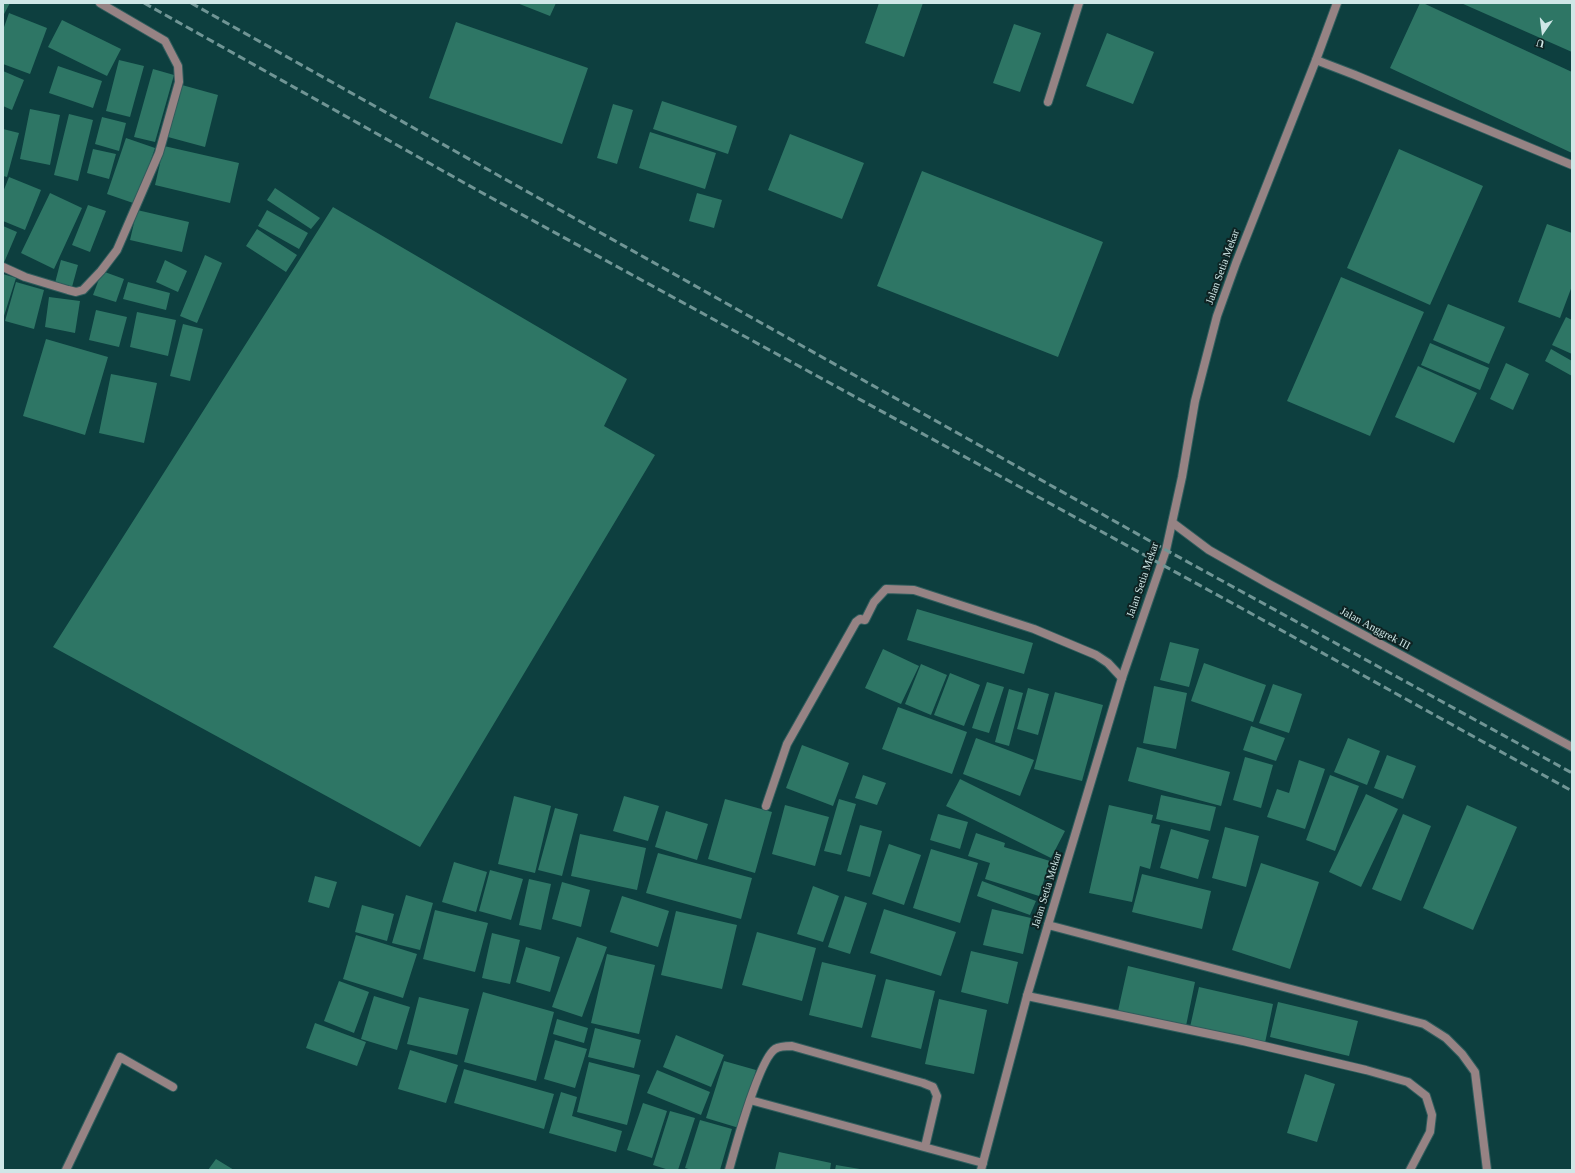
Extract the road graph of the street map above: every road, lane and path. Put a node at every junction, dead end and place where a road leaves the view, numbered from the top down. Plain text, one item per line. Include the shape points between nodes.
1 (100, 3) edge
2 (1079, 3) edge
3 (1337, 3) edge
4 (1316, 60) junction
5 (1048, 102) dead end
6 (1572, 165) edge
7 (3, 267) edge
8 (1173, 523) junction
9 (1122, 678) junction
10 (1572, 746) edge
11 (766, 806) dead end
12 (1048, 925) junction
13 (1027, 996) junction
14 (173, 1087) dead end
15 (750, 1100) junction
16 (925, 1147) junction
17 (982, 1166) edge
18 (66, 1170) edge
19 (729, 1170) edge
20 (1410, 1170) edge
21 (1487, 1170) edge

1 - 7 street via 165,41 178,66 179,82 159,153 116,250 83,290 68,290 25,277
2 - 5 street
3 - 4 street, Jalan Setia Mekar
4 - 6 street
4 - 8 street, Jalan Setia Mekar via 1254,214 1217,316 1194,401
8 - 9 street, Jalan Setia Mekar via 1162,564
8 - 10 street, Jalan Anggrek III via 1209,550 1269,584
9 - 11 street via 1096,655 1034,629 914,590 886,588 874,602 865,620 860,619 856,622 787,744
9 - 12 street, Jalan Setia Mekar
12 - 13 street, Jalan Setia Mekar
12 - 21 street via 1424,1024 1446,1038 1475,1072
13 - 17 street, Jalan Setia Mekar
13 - 20 street via 1243,1041 1408,1082 1426,1096 1432,1115 1430,1132
14 - 18 street via 120,1056
15 - 16 street
15 - 16 street via 767,1059 774,1050 782,1046 792,1046 933,1087 937,1096
15 - 19 street
16 - 17 street

